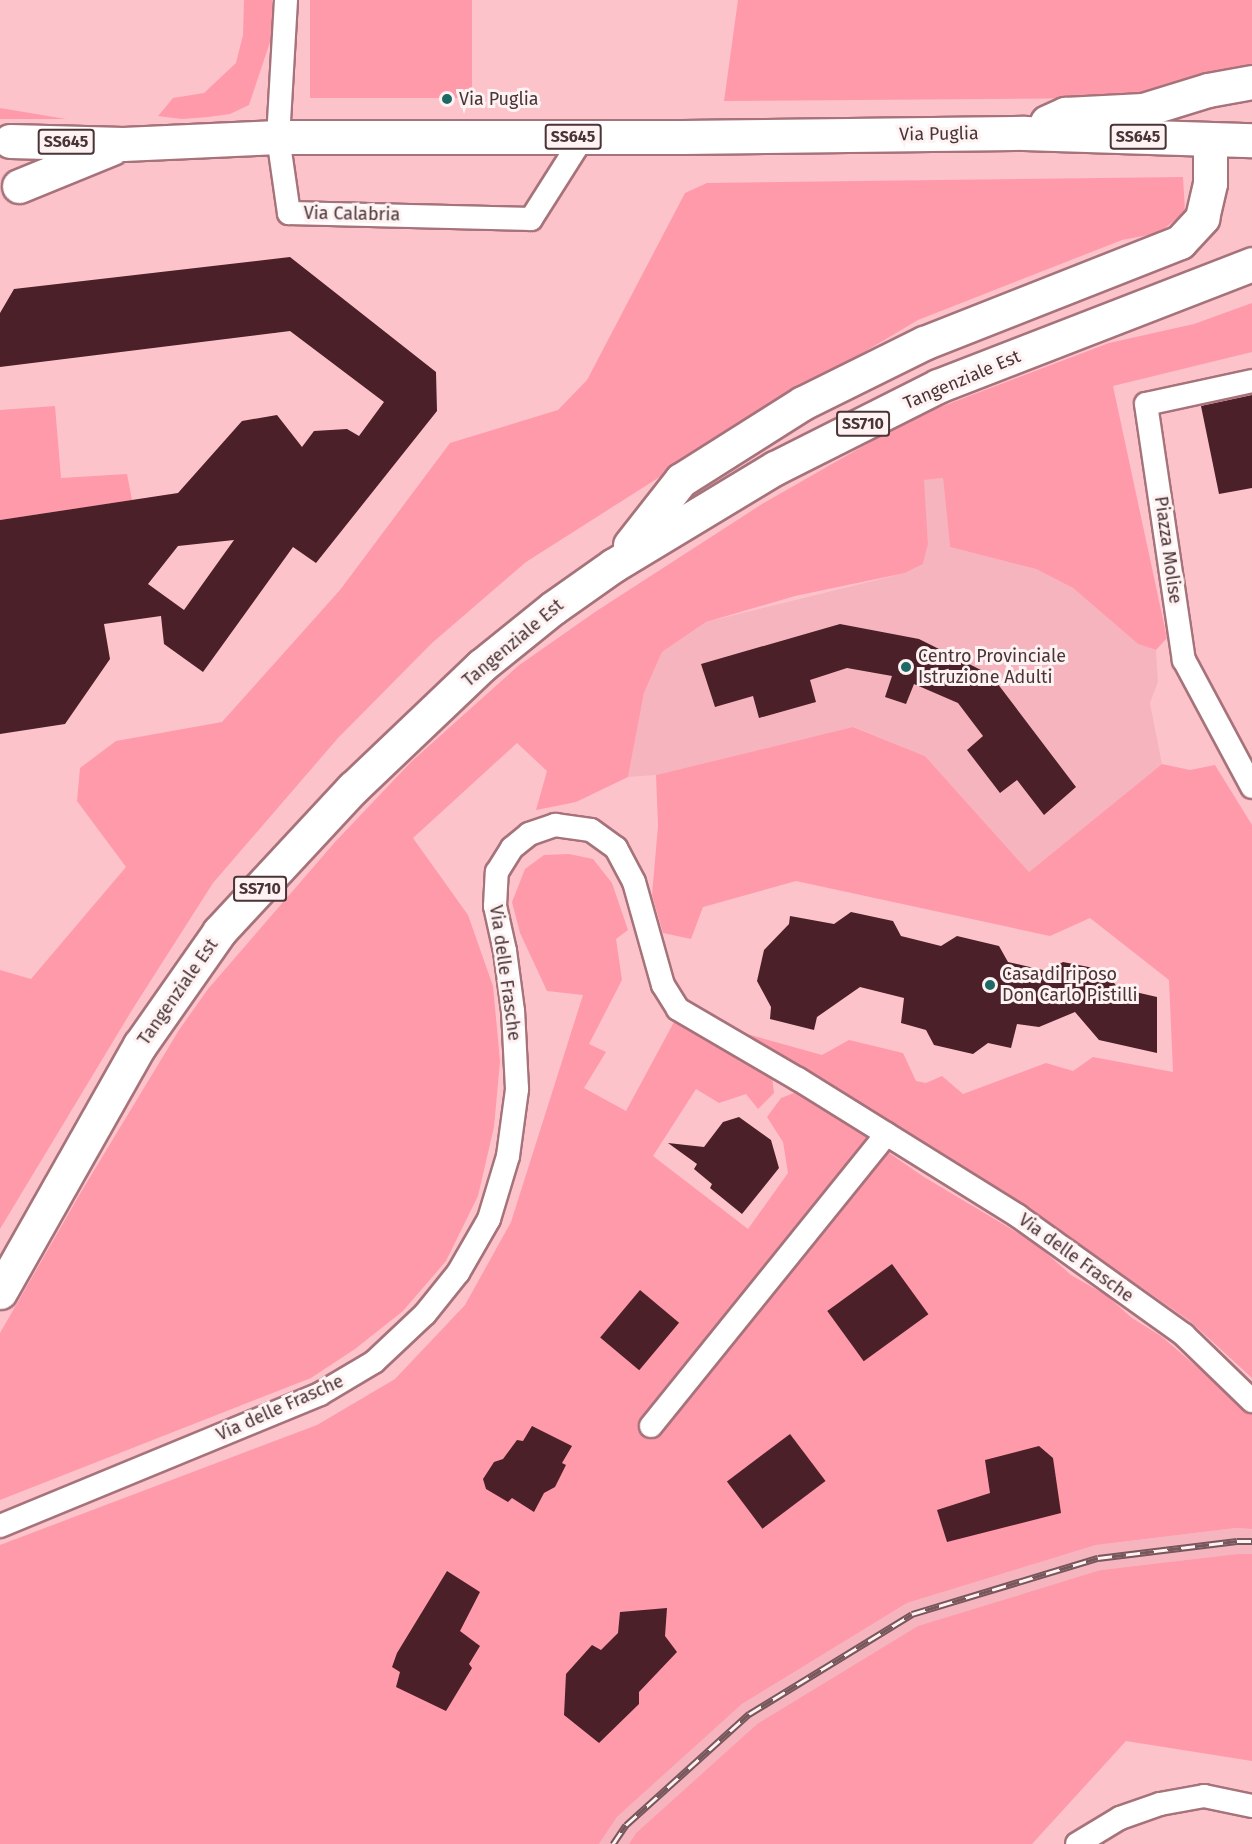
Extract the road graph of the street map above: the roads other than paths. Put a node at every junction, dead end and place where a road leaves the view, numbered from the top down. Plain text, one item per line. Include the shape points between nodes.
1 (286, 0) edge
2 (1252, 82) edge
3 (1024, 133) junction
4 (278, 137) junction
5 (583, 137) junction
6 (5, 138) edge
7 (1210, 140) junction
8 (1252, 140) edge
9 (123, 144) junction
10 (10, 195) edge
11 (1252, 264) edge
12 (1252, 283) edge
13 (1127, 314) junction
14 (1252, 381) edge
15 (614, 565) junction
16 (1252, 787) edge
17 (887, 1134) junction
18 (0, 1292) edge
19 (1252, 1401) edge
20 (651, 1426) dead end
21 (0, 1526) edge
22 (1252, 1806) edge
23 (1077, 1844) edge

1 - 4 street, Via Calabria
2 - 3 main road via 1208,90 1143,110 1065,114
3 - 5 main road, Via Puglia / SS645
3 - 7 main road, Via Puglia / SS645
4 - 5 main road, Via Puglia / SS645
4 - 5 street, Via Calabria via 290,213 531,219
4 - 9 main road, Via Puglia / SS645
6 - 9 main road, Via Puglia / SS645
6 - 10 main road, SS645 via 20,154 23,170
7 - 8 main road, Via Puglia / SS645
7 - 15 main road via 1210,183 1202,218 1180,242 924,343 803,403 681,480
9 - 10 main road, Via Puglia / SS645
11 - 13 main road, Tangenziale Est / SS710
12 - 13 main road
13 - 15 main road, Tangenziale Est / SS710 via 938,386 775,468
14 - 16 street, Piazza Molise via 1146,404 1184,660
15 - 18 main road, Tangenziale Est / SS710 via 481,666 353,788 219,932 140,1045
17 - 19 street, Via delle Frasche via 1018,1216 1184,1335
17 - 20 street
17 - 21 street, Via delle Frasche via 678,1009 663,985 634,882 616,848 591,830 555,825 529,834 512,848 497,872 495,906 506,951 517,1089 508,1156 489,1219 458,1272 425,1314 374,1362 320,1394
22 - 23 street via 1204,1796 1160,1804 1120,1818

